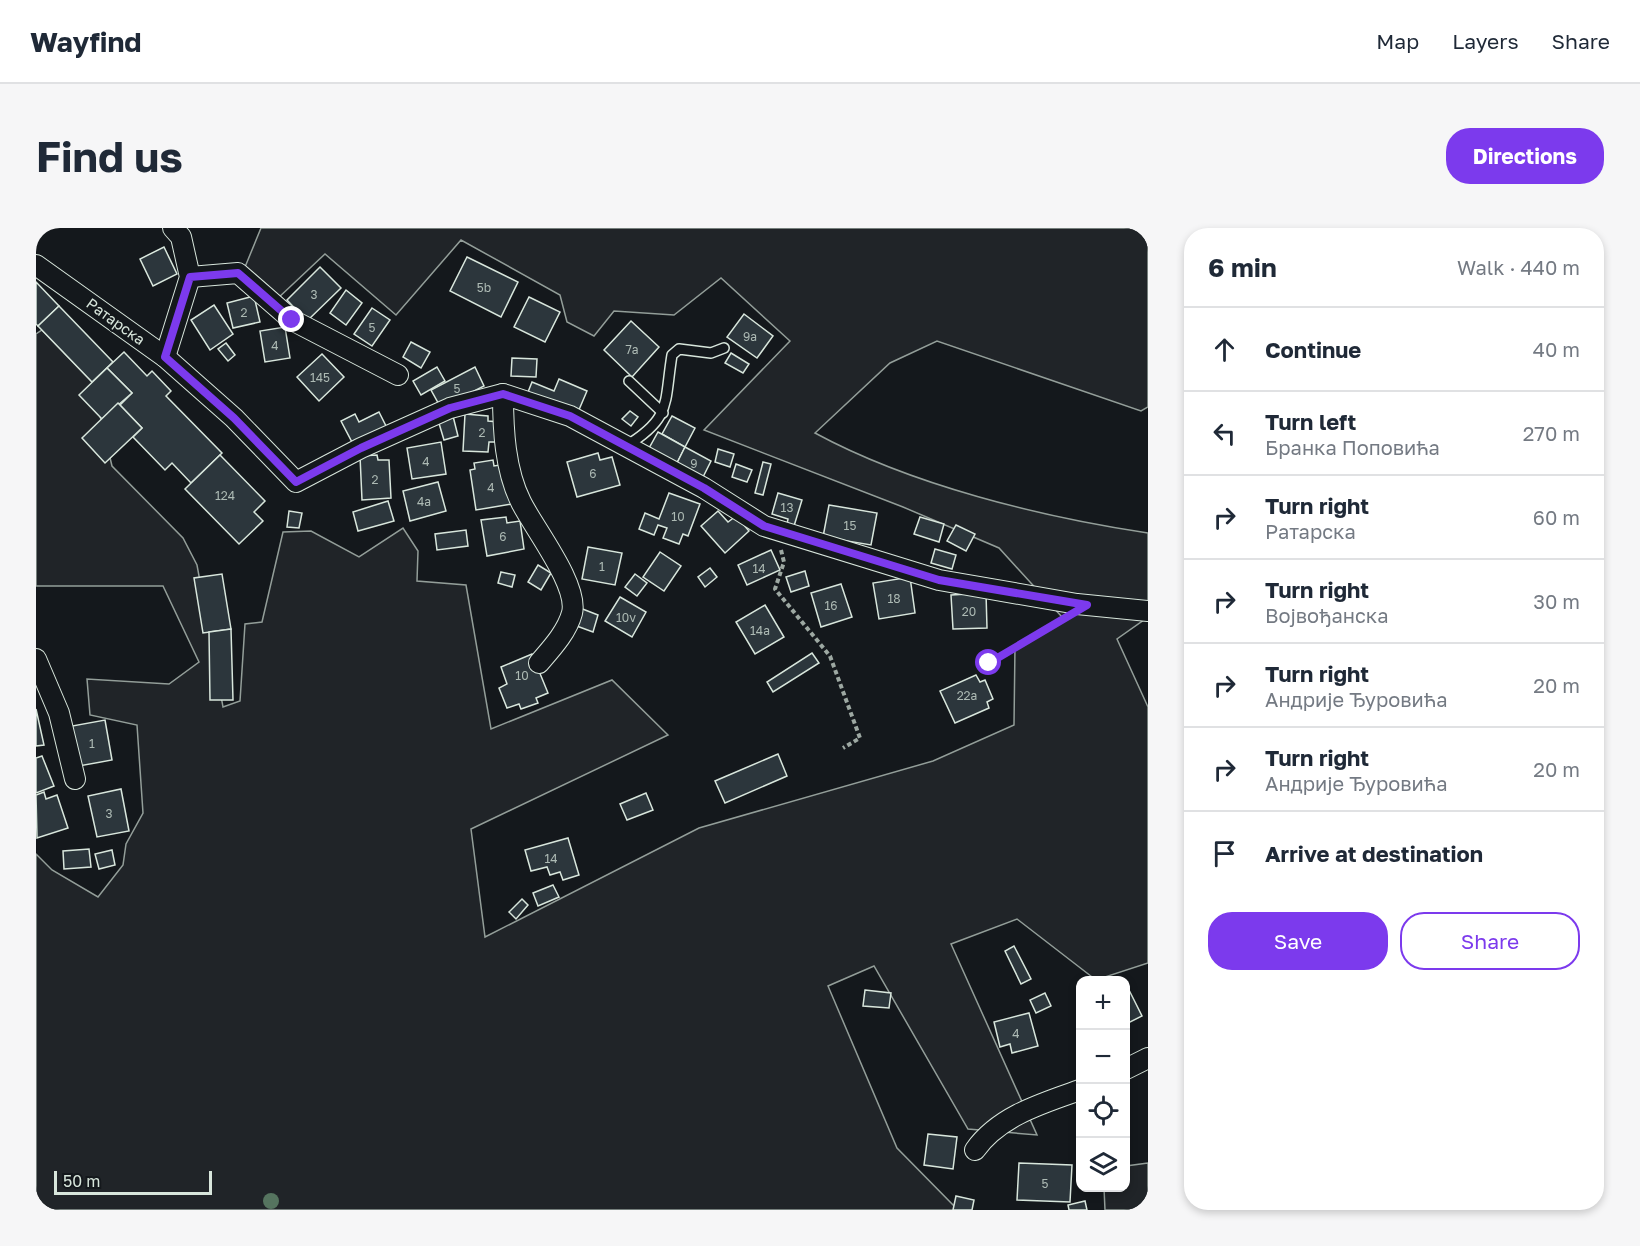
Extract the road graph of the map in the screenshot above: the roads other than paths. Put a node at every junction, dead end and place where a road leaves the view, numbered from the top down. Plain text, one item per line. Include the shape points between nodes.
1 (173, 228) edge
2 (36, 265) edge
3 (190, 277) junction
4 (724, 348) dead end
5 (165, 357) junction
6 (398, 375) dead end
7 (629, 381) dead end
8 (503, 394) junction
9 (663, 413) junction
10 (626, 446) junction
11 (1148, 611) edge
12 (36, 659) edge
13 (539, 663) dead end
14 (75, 779) dead end
15 (1148, 1058) edge
16 (1130, 1067) edge
17 (1076, 1091) edge
18 (975, 1150) dead end

1 - 3 street via 181,237
2 - 5 street, Ратарска
3 - 5 street
3 - 6 street via 238,273 292,320
4 - 9 lane via 711,353 679,349 672,355
5 - 8 street, Ратарска via 234,418 296,482 450,408
7 - 9 lane
8 - 10 street via 570,416
8 - 13 street via 503,435 520,501 567,582 573,612
9 - 10 lane via 649,432
10 - 11 street via 764,526 939,580 1087,605
12 - 14 street via 59,713
15 - 16 street
17 - 18 street via 1005,1122 986,1134

